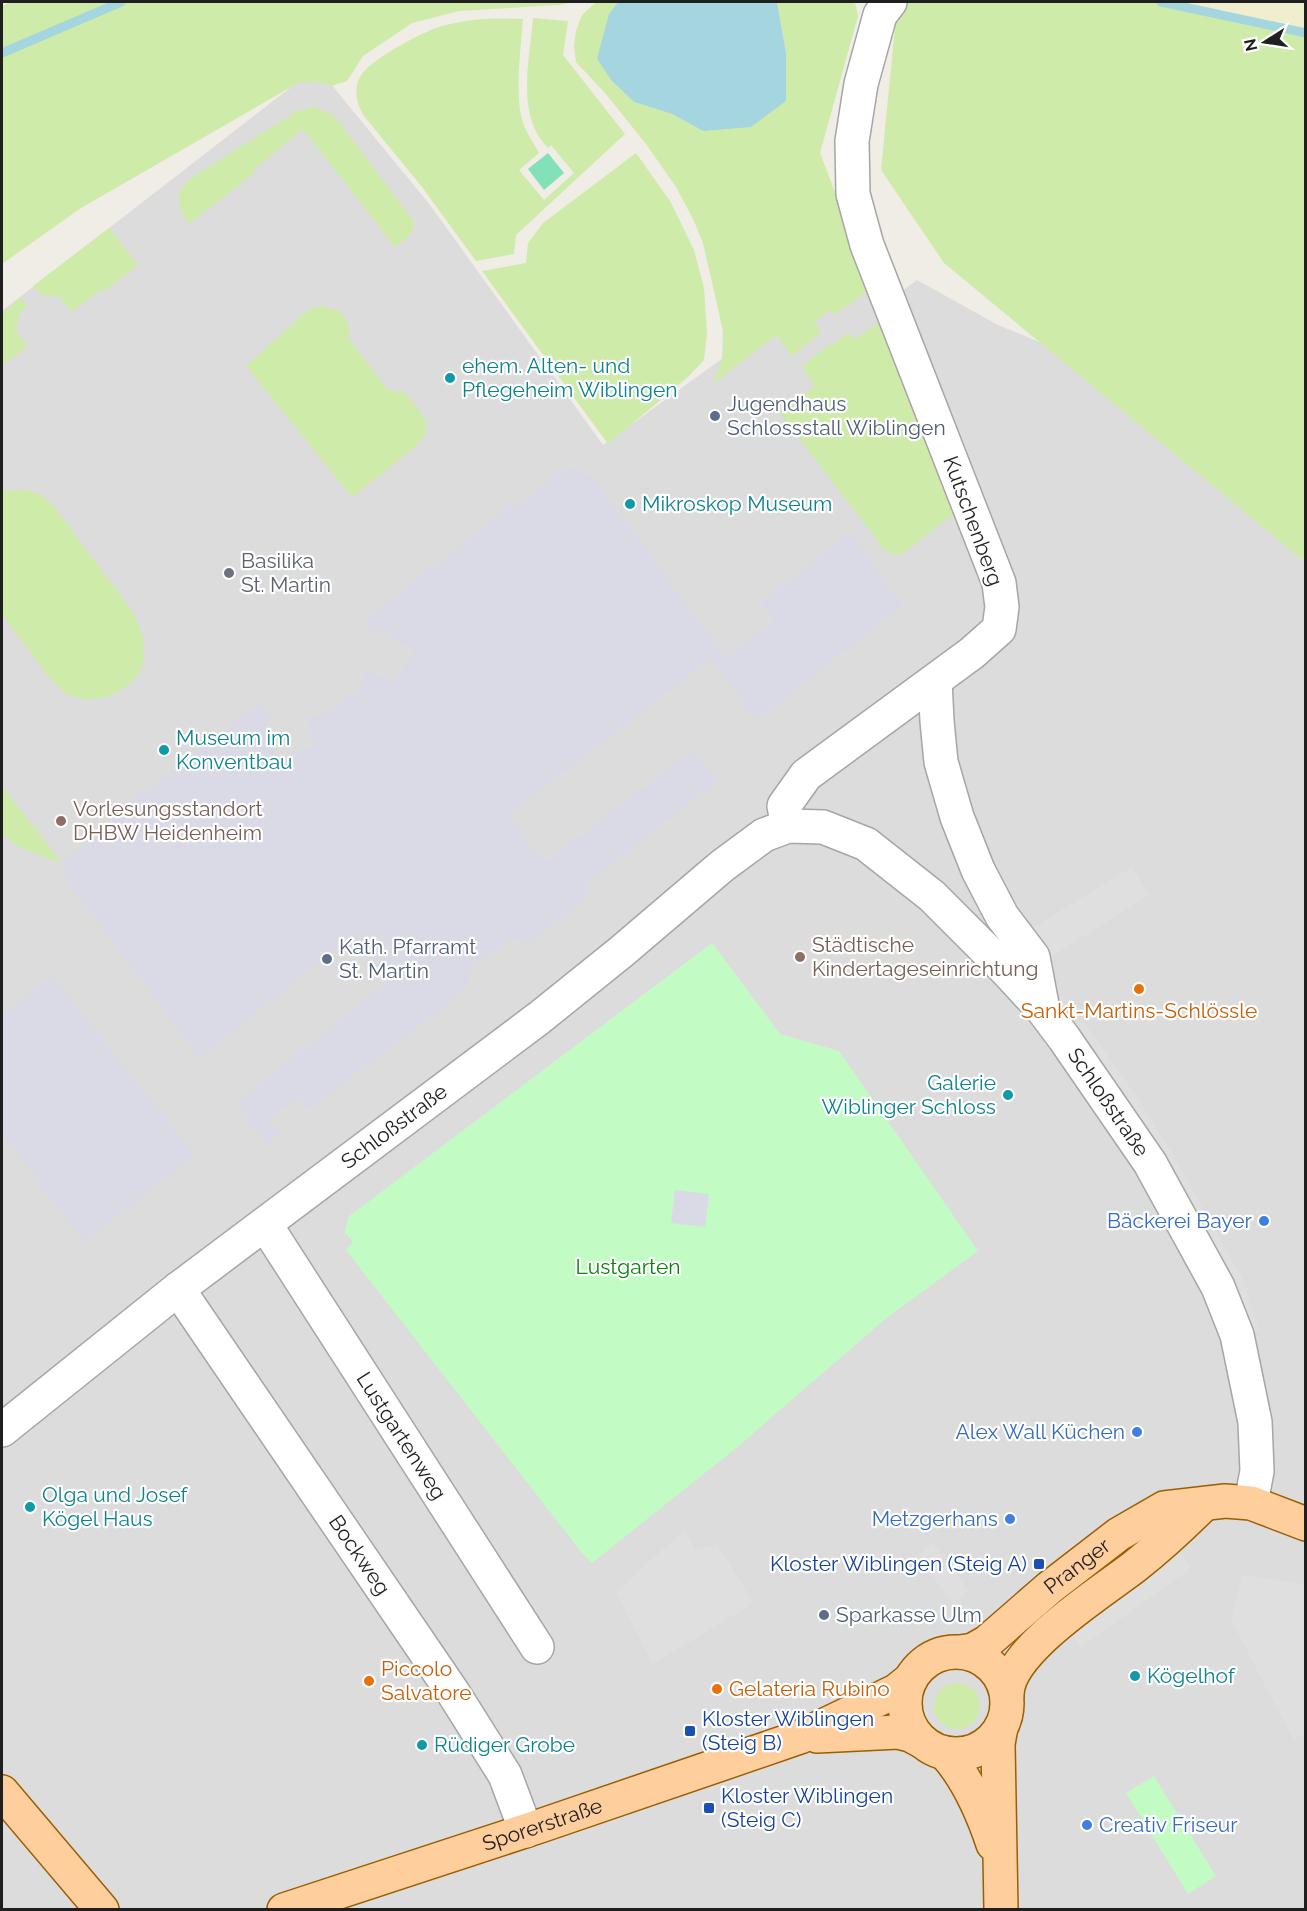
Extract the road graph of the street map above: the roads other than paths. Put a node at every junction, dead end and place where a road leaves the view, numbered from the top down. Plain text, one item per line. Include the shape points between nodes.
1 (890, 2) edge
2 (935, 681) junction
3 (788, 826) junction
4 (1043, 1010) junction
5 (265, 1224) junction
6 (178, 1289) junction
7 (2, 1430) edge
8 (1251, 1503) junction
9 (1203, 1505) junction
10 (1305, 1524) edge
11 (537, 1647) dead end
12 (961, 1652) junction
13 (911, 1679) junction
14 (1007, 1695) junction
15 (1001, 1727) junction
16 (800, 1737) junction
17 (934, 1748) junction
18 (2, 1792) edge
19 (526, 1831) junction
20 (1001, 1876) junction
21 (102, 1910) edge
22 (284, 1910) edge
23 (1001, 1910) edge

1 - 2 street, Kutschenberg via 880,15 861,84 852,141 853,194 867,245 999,583 1002,606 999,629
2 - 3 street via 806,775 784,806
2 - 4 street via 941,762 957,817 1002,916 1033,957
3 - 4 street, Schloßstraße via 823,827 866,844 932,896
3 - 5 street, Schloßstraße via 764,835 722,866 539,1018
4 - 8 street, Schloßstraße via 1150,1162 1218,1287 1237,1335 1256,1422 1257,1471
5 - 6 street, Schloßstraße
5 - 11 street, Lustgartenweg
6 - 7 street, Schloßstraße
6 - 19 street, Bockweg via 454,1694 505,1775
8 - 9 main road, Pranger via 1225,1501
8 - 10 main road, Pranger
9 - 12 main road, Pranger via 1164,1508 1128,1527 987,1642
9 - 14 main road, Pranger via 1167,1539 1063,1619 1015,1668 1008,1681
12 - 13 main road via 936,1656 921,1665
12 - 14 main road via 992,1666
13 - 16 main road, Sporerstraße
13 - 17 main road via 906,1712 912,1729
14 - 15 main road
15 - 17 main road via 991,1741 977,1750 961,1754
15 - 20 main road
16 - 17 main road, Sporerstraße via 889,1732 910,1735
16 - 19 main road, Sporerstraße
17 - 20 main road via 959,1770 975,1799 991,1837
18 - 21 main road
19 - 22 main road, Sporerstraße
20 - 23 main road

